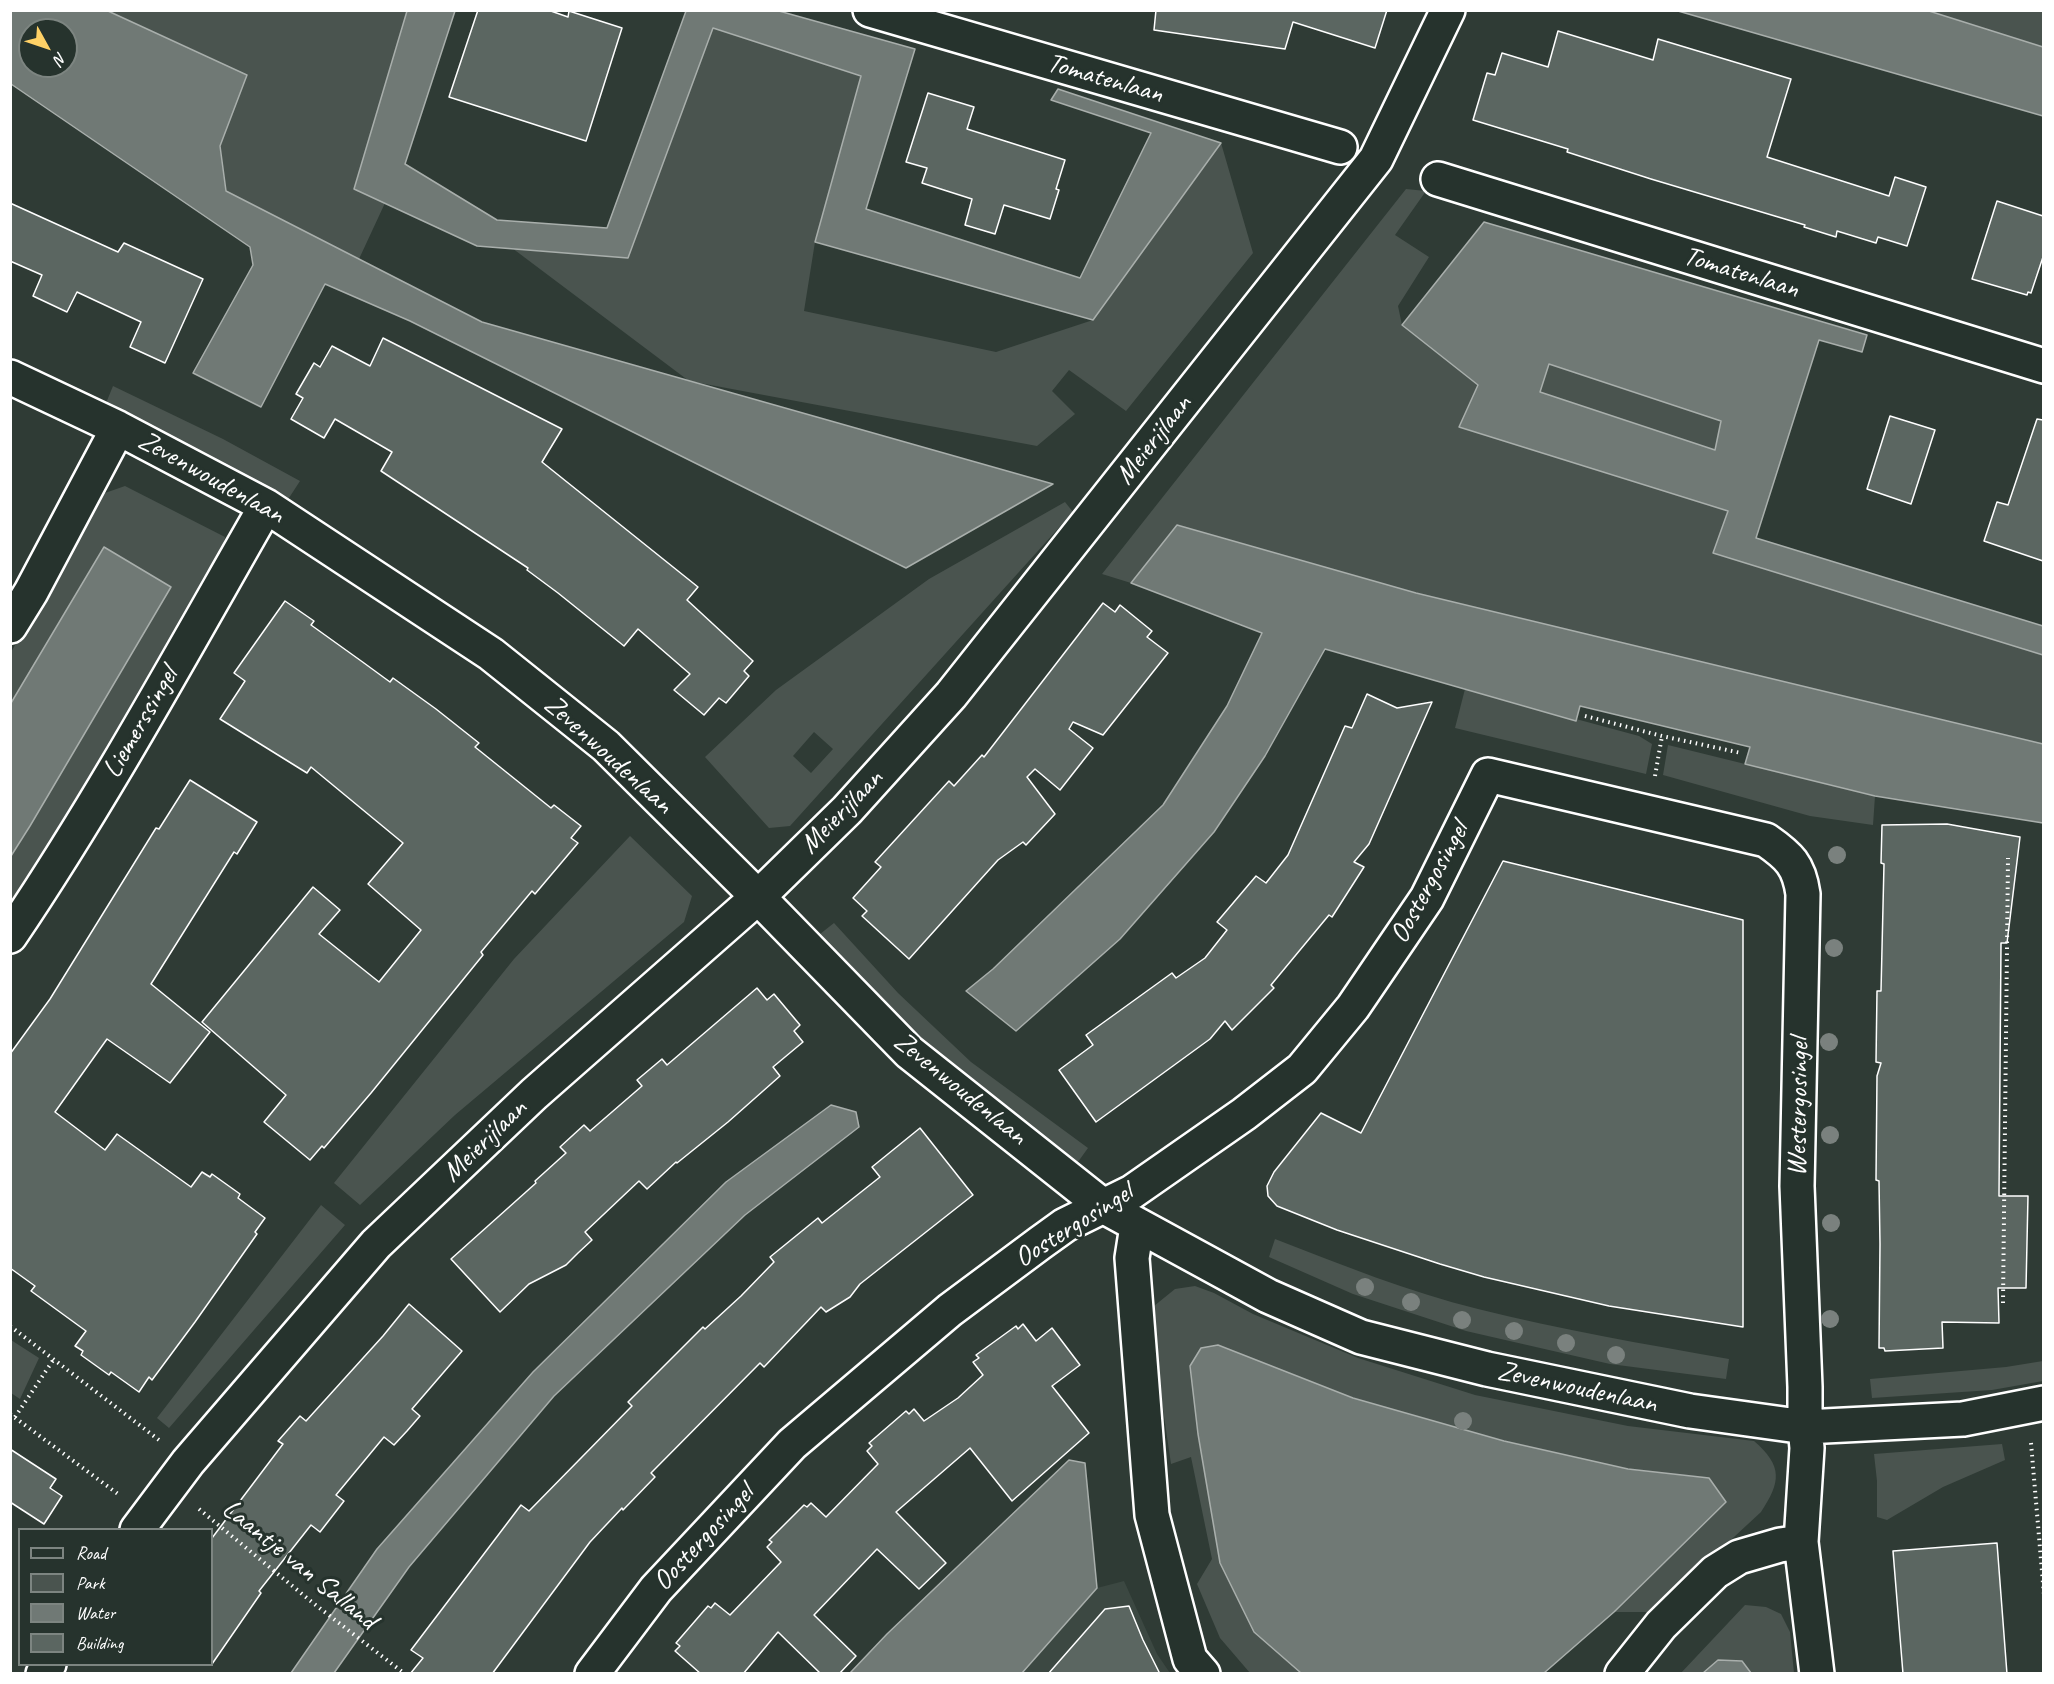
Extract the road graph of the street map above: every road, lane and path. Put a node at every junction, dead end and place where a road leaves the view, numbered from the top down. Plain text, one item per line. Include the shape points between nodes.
1 (870, 10) edge
2 (1448, 10) edge
3 (1340, 147) dead end
4 (1438, 179) dead end
5 (2043, 366) edge
6 (10, 377) edge
7 (118, 428) junction
8 (266, 506) junction
9 (10, 626) edge
10 (1585, 716) dead end
11 (1662, 736) junction
12 (1741, 753) dead end
13 (1488, 775) joint
14 (1655, 780) dead end
15 (2008, 858) dead end
16 (758, 897) junction
17 (10, 936) edge
18 (1103, 1206) junction
19 (1137, 1226) junction
20 (2003, 1303) dead end
21 (10, 1326) edge
22 (54, 1359) junction
23 (2036, 1405) edge
24 (13, 1416) edge
25 (1804, 1427) junction
26 (179, 1474) junction
27 (141, 1523) edge
28 (1801, 1542) junction
29 (2043, 1595) edge
30 (405, 1674) edge
31 (592, 1674) edge
32 (1203, 1674) edge
33 (1623, 1674) edge
34 (1817, 1674) edge

1 - 3 street, Tomatenlaan
2 - 16 street, Meierijlaan via 1376,159 951,695 847,810
4 - 5 street, Tomatenlaan
6 - 7 street, Zevenwoudenlaan
7 - 8 street, Zevenwoudenlaan
7 - 9 street
8 - 16 street, Zevenwoudenlaan via 491,654 606,746
8 - 17 street, Liemerssingel via 60,861
10 - 11 path
11 - 12 path
11 - 14 path
13 - 18 street, Oostergosingel via 1427,897 1353,1008 1302,1069 1132,1192
13 - 25 street, Westergosingel via 1766,840 1788,855 1801,876 1797,1186
15 - 20 path
16 - 18 street, Zevenwoudenlaan via 909,1052
16 - 26 street, Meierijlaan via 534,1094 376,1244
18 - 19 street, Zevenwoudenlaan
18 - 31 street, Oostergosingel via 1065,1225 950,1310 792,1444 656,1589
19 - 25 street, Zevenwoudenlaan via 1268,1296 1361,1337 1604,1394
19 - 32 street via 1132,1258 1152,1515 1190,1659
21 - 22 path, Laantje van Salland
22 - 24 path
22 - 26 path, Laantje van Salland
23 - 25 street, Zevenwoudenlaan via 1963,1419
23 - 29 path
24 - 27 path via 92,1473
25 - 28 street, Westergosingel via 1807,1448
26 - 27 street, Meierijlaan
26 - 30 path, Laantje van Salland via 313,1603
28 - 33 street via 1739,1557 1715,1572 1661,1625
28 - 34 street, Westergosingel

